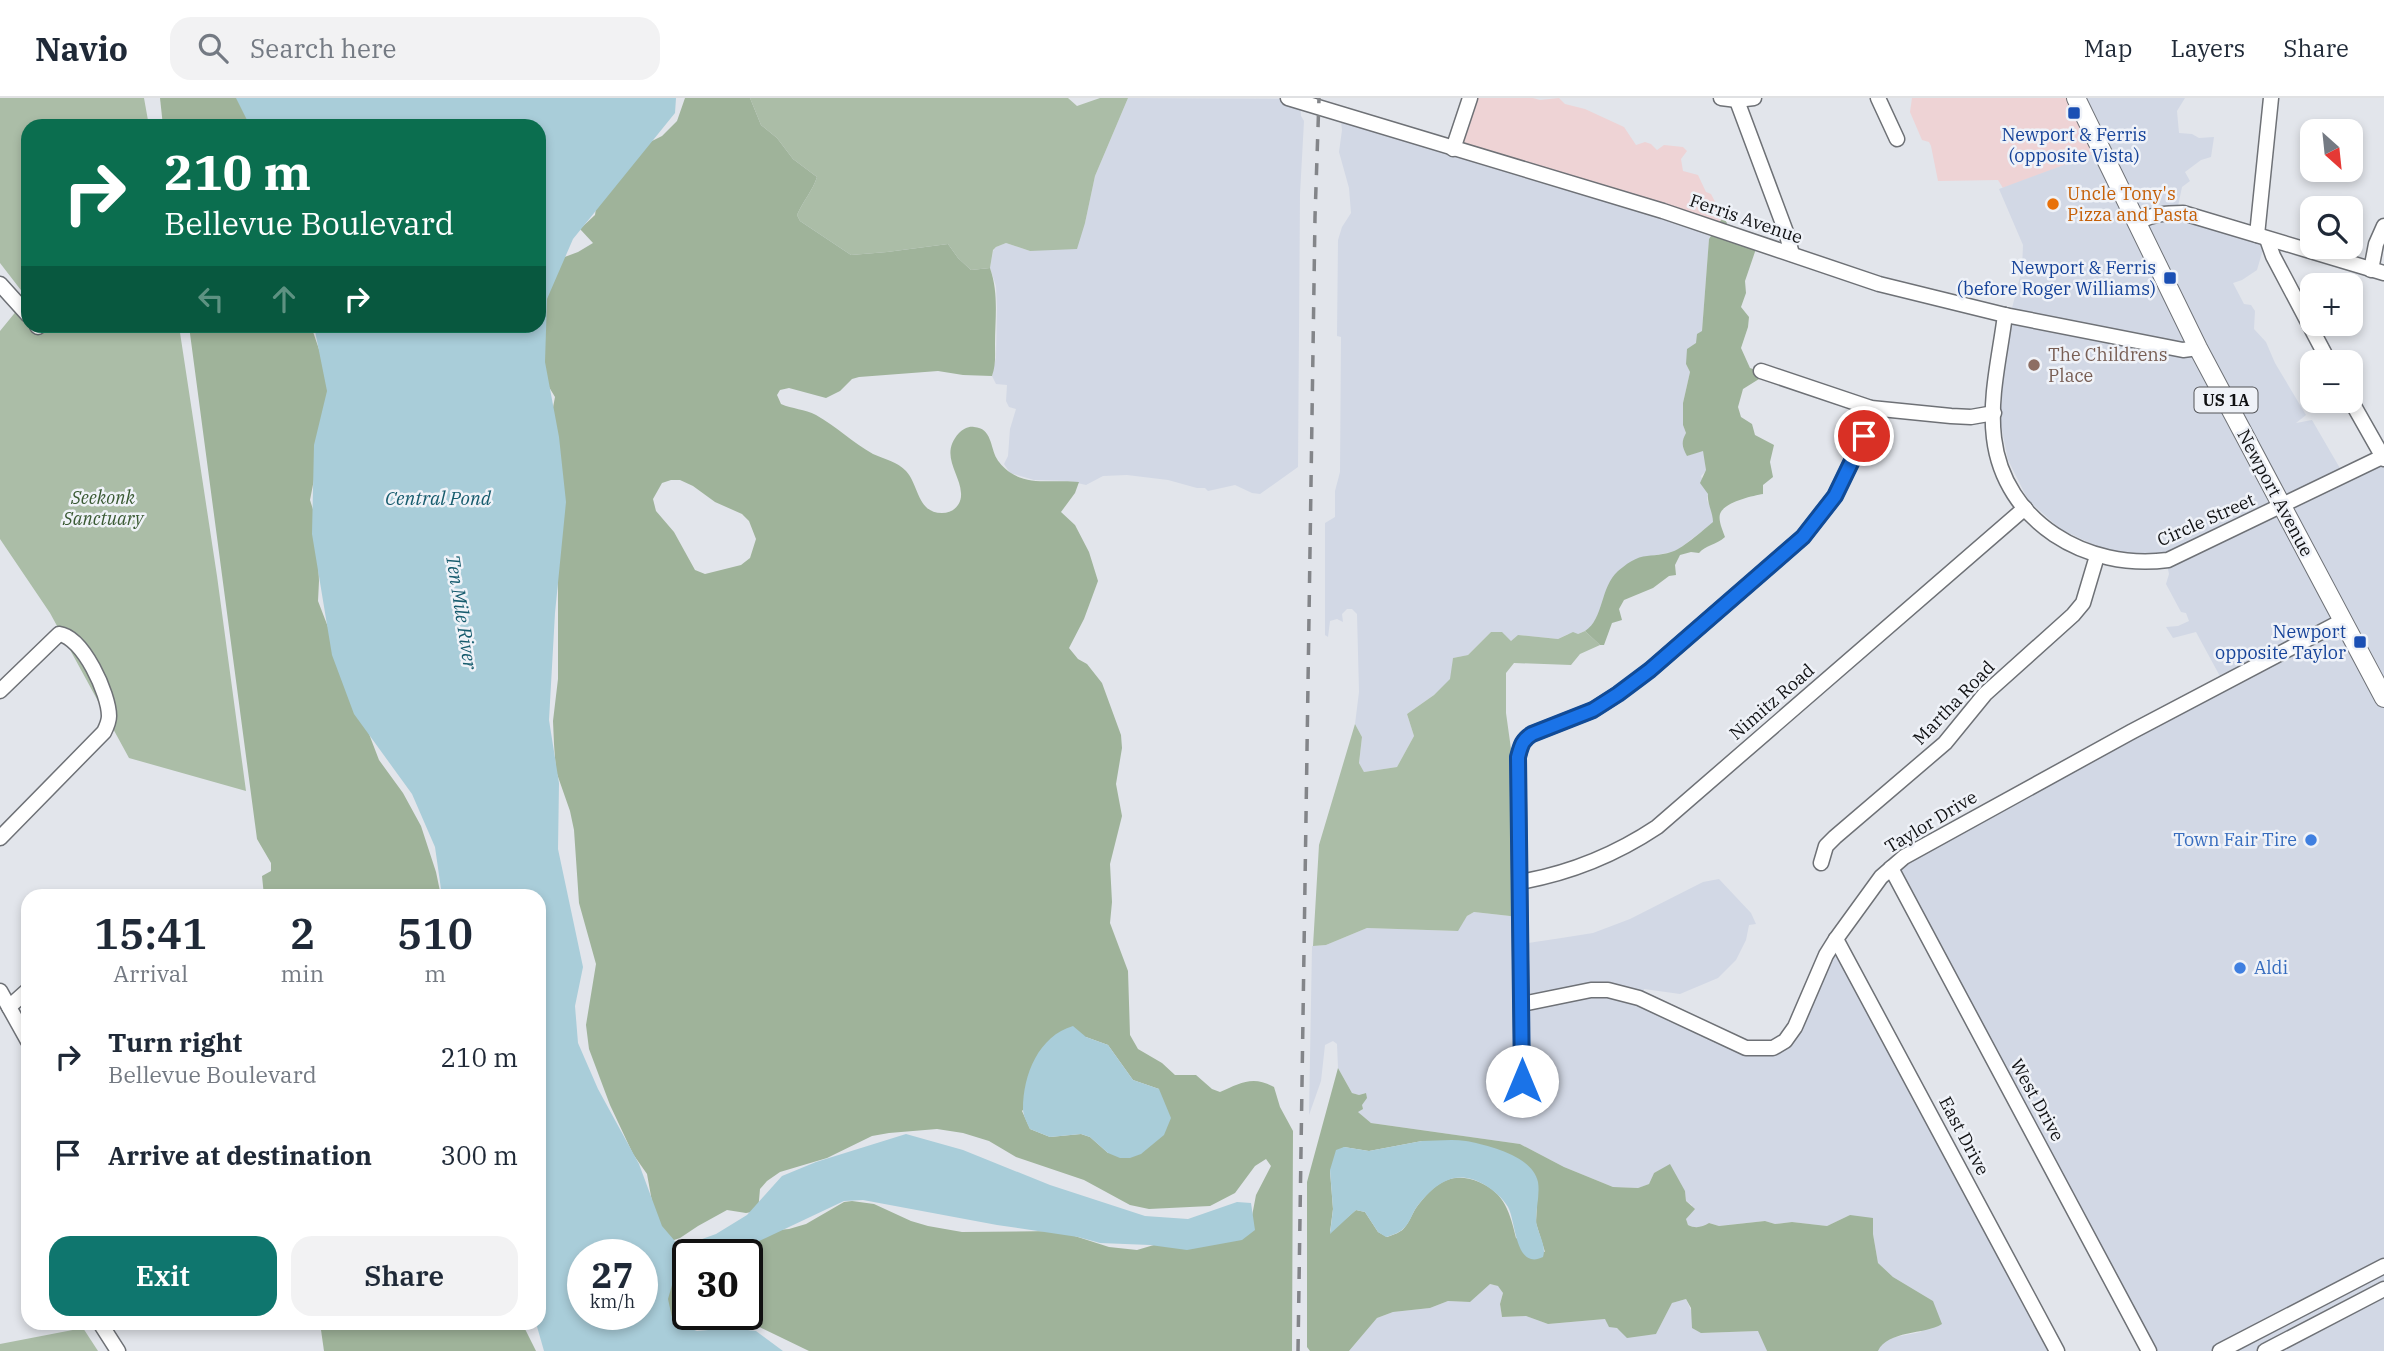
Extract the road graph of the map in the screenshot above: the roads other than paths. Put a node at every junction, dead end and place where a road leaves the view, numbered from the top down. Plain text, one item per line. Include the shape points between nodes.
1 (1288, 98) edge
2 (1470, 98) edge
3 (1721, 98) edge
4 (1754, 98) edge
5 (1878, 98) edge
6 (2076, 98) edge
7 (2271, 98) edge
8 (1737, 99) edge
9 (1898, 139) dead end
10 (1453, 149) junction
11 (2138, 222) junction
12 (2384, 226) edge
13 (2262, 237) junction
14 (1791, 254) junction
15 (2378, 271) edge
16 (0, 284) edge
17 (21, 307) edge
18 (2006, 315) junction
19 (2198, 348) junction
20 (2323, 350) edge
21 (1761, 370) dead end
22 (1871, 408) junction
23 (1994, 413) junction
24 (2358, 413) edge
25 (2384, 457) edge
26 (2283, 506) junction
27 (2025, 509) junction
28 (2096, 556) junction
29 (2342, 621) junction
30 (0, 691) edge
31 (2384, 698) edge
32 (0, 838) edge
33 (1821, 863) dead end
34 (1891, 868) junction
35 (1520, 882) junction
36 (1836, 939) junction
37 (0, 991) edge
38 (21, 996) edge
39 (1521, 1004) junction
40 (9, 1007) junction
41 (21, 1028) edge
42 (1522, 1081) dead end
43 (2384, 1266) edge
44 (2384, 1289) edge
45 (104, 1330) edge
46 (118, 1351) edge
47 (2057, 1351) edge
48 (2149, 1351) edge
49 (2220, 1351) edge
50 (2265, 1351) edge

1 - 10 street, Ferris Avenue
2 - 10 street
3 - 8 street
4 - 8 street
5 - 9 street
6 - 11 main road, Newport Avenue / US 1A
7 - 13 street
8 - 14 street
10 - 14 street, Ferris Avenue
11 - 13 street via 2163,213 2183,213
11 - 19 main road, Newport Avenue / US 1A
12 - 15 street via 2376,244
13 - 15 street
13 - 20 street
14 - 18 street, Ferris Avenue via 1879,284
16 - 17 street
18 - 19 street, Ferris Avenue via 2183,350
18 - 23 street, Circle Street
19 - 26 main road, Newport Avenue / US 1A
21 - 22 street
22 - 23 street via 1951,416
22 - 35 street via 1864,436 1835,496 1803,537 1618,694 1593,710 1525,738 1518,757
23 - 27 street, Circle Street via 1998,461
24 - 25 street
25 - 26 street, Circle Street
26 - 28 street, Circle Street via 2168,560 2131,562
26 - 29 main road, Newport Avenue / US 1A
27 - 28 street, Circle Street via 2065,541
27 - 35 street, Nimitz Road via 1657,827 1585,866
28 - 33 street, Martha Road via 2083,603 2073,615 1985,694 1945,743 1835,837 1826,846
29 - 31 main road, Newport Avenue / US 1A
29 - 34 street, Taylor Drive
30 - 32 street via 59,634 66,635 93,668 109,713 104,732 95,743
34 - 36 street, Taylor Drive
34 - 48 street, West Drive
35 - 39 street
36 - 39 street, Taylor Drive via 1795,1027 1773,1048 1746,1048 1639,998 1608,990
36 - 47 street, East Drive
37 - 40 street
38 - 40 street
39 - 42 street
40 - 41 street
43 - 49 street
44 - 50 street
45 - 46 street

